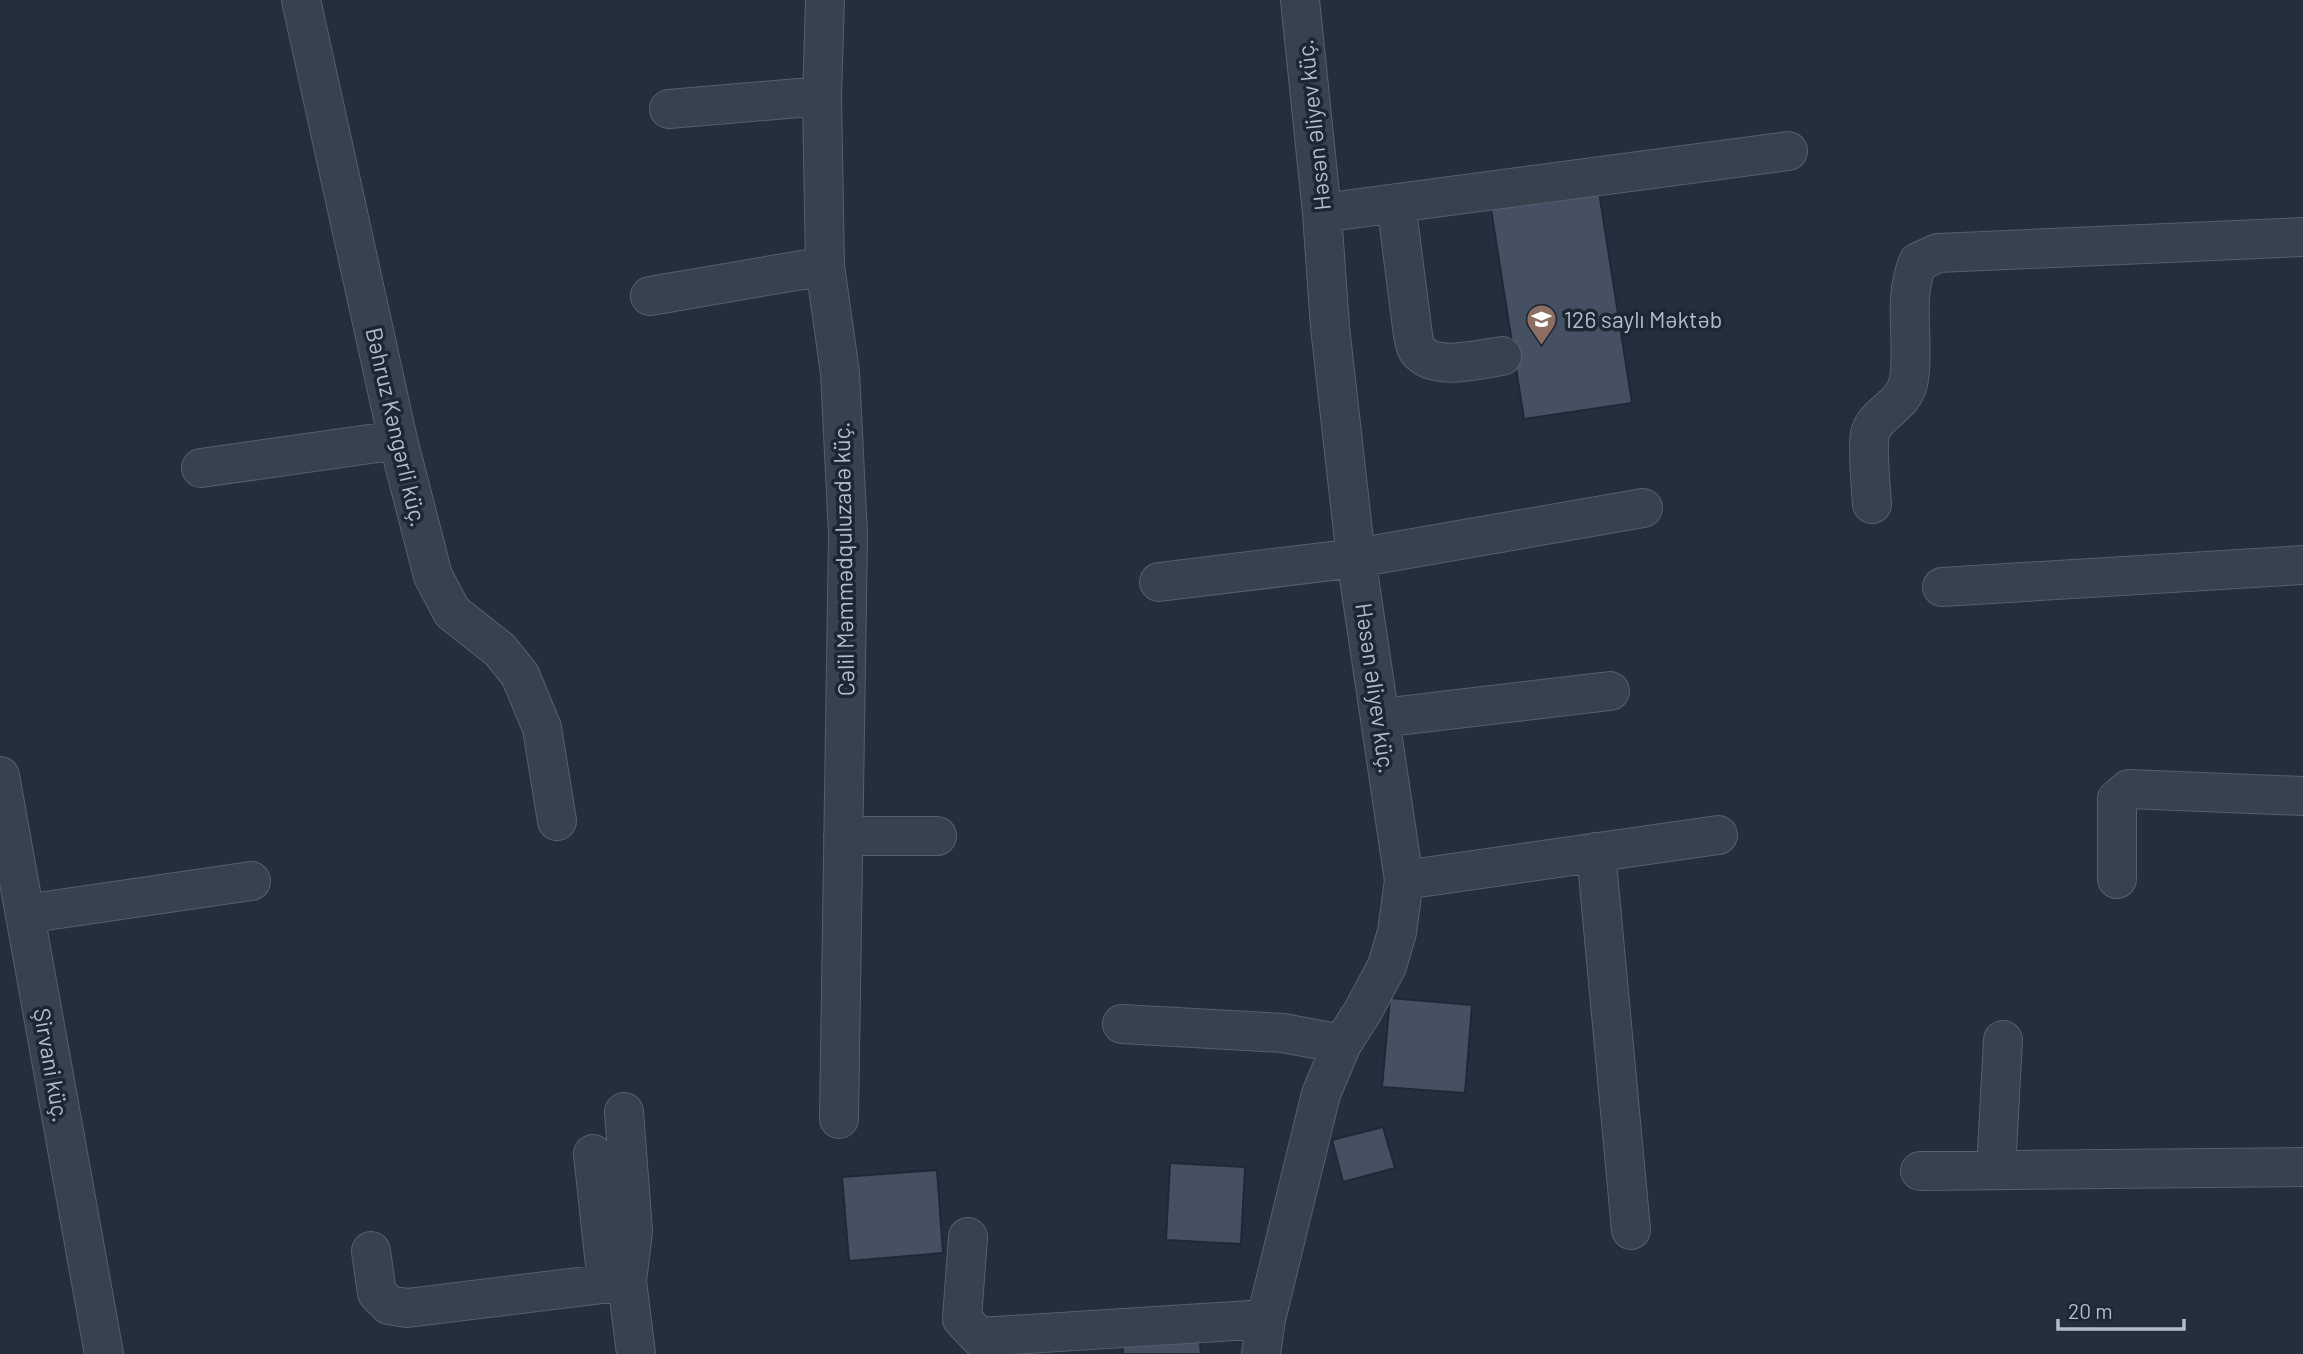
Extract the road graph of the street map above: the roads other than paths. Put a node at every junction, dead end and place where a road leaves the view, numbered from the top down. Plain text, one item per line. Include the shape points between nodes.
1 (301, 0) edge
2 (825, 0) edge
3 (1300, 0) edge
4 (822, 96) junction
5 (669, 109) dead end
6 (1788, 151) dead end
7 (1395, 204) junction
8 (1322, 213) junction
9 (2303, 237) edge
10 (825, 265) junction
11 (650, 296) dead end
12 (1502, 356) dead end
13 (398, 440) junction
14 (201, 468) dead end
15 (1872, 504) dead end
16 (1643, 508) dead end
17 (1356, 558) junction
18 (2303, 565) edge
19 (1159, 582) dead end
20 (1942, 587) dead end
21 (1610, 691) dead end
22 (1381, 718) junction
23 (0, 776) edge
24 (2303, 796) edge
25 (556, 821) dead end
26 (1718, 835) dead end
27 (843, 836) junction
28 (937, 836) dead end
29 (1596, 852) junction
30 (2117, 879) dead end
31 (1404, 880) junction
32 (251, 881) dead end
33 (25, 914) junction
34 (1122, 1024) dead end
35 (2003, 1040) dead end
36 (1342, 1044) junction
37 (624, 1112) dead end
38 (839, 1119) dead end
39 (593, 1154) dead end
40 (2303, 1167) edge
41 (1996, 1170) junction
42 (1920, 1171) dead end
43 (1631, 1230) dead end
44 (968, 1237) dead end
45 (371, 1251) dead end
46 (617, 1283) junction
47 (1264, 1337) edge
48 (103, 1354) edge
49 (636, 1354) edge

1 - 13 street, Bəhruz Kəngərli küç.
2 - 4 street, Cəlil Məmmədquluzadə küç.
3 - 8 street, Həsən Əliyev küç.
4 - 5 street
4 - 10 street, Cəlil Məmmədquluzadə küç.
6 - 7 street
7 - 8 street
7 - 12 street via 1417,350 1430,361
8 - 17 street, Həsən Əliyev küç.
9 - 15 street via 1938,253 1918,262 1910,281 1909,381 1898,404 1879,418 1870,435
10 - 11 street
10 - 27 street, Cəlil Məmmədquluzadə küç. via 840,373 848,534
13 - 14 street
13 - 25 street, Bəhruz Kəngərli küç. via 433,576 452,612 500,650 520,675 542,728
16 - 17 street
17 - 19 street
17 - 22 street, Həsən Əliyev küç.
18 - 20 street
21 - 22 street
22 - 31 street, Həsən Əliyev küç.
23 - 33 street, Şirvani küç.
24 - 30 street via 2129,789 2117,799
26 - 29 street
27 - 28 street
27 - 38 street, Cəlil Məmmədquluzadə küç.
29 - 31 street
29 - 43 street
31 - 36 street, Həsən Əliyev küç. via 1387,966
32 - 33 street
33 - 48 street, Şirvani küç.
34 - 36 street via 1283,1033
35 - 41 street
36 - 47 street, Həsən Əliyev küç. via 1321,1094
37 - 46 street via 633,1231
39 - 46 street
40 - 41 street
41 - 42 street
44 - 47 street via 962,1319 979,1337
45 - 46 street via 377,1293 389,1306 407,1308
46 - 49 street

